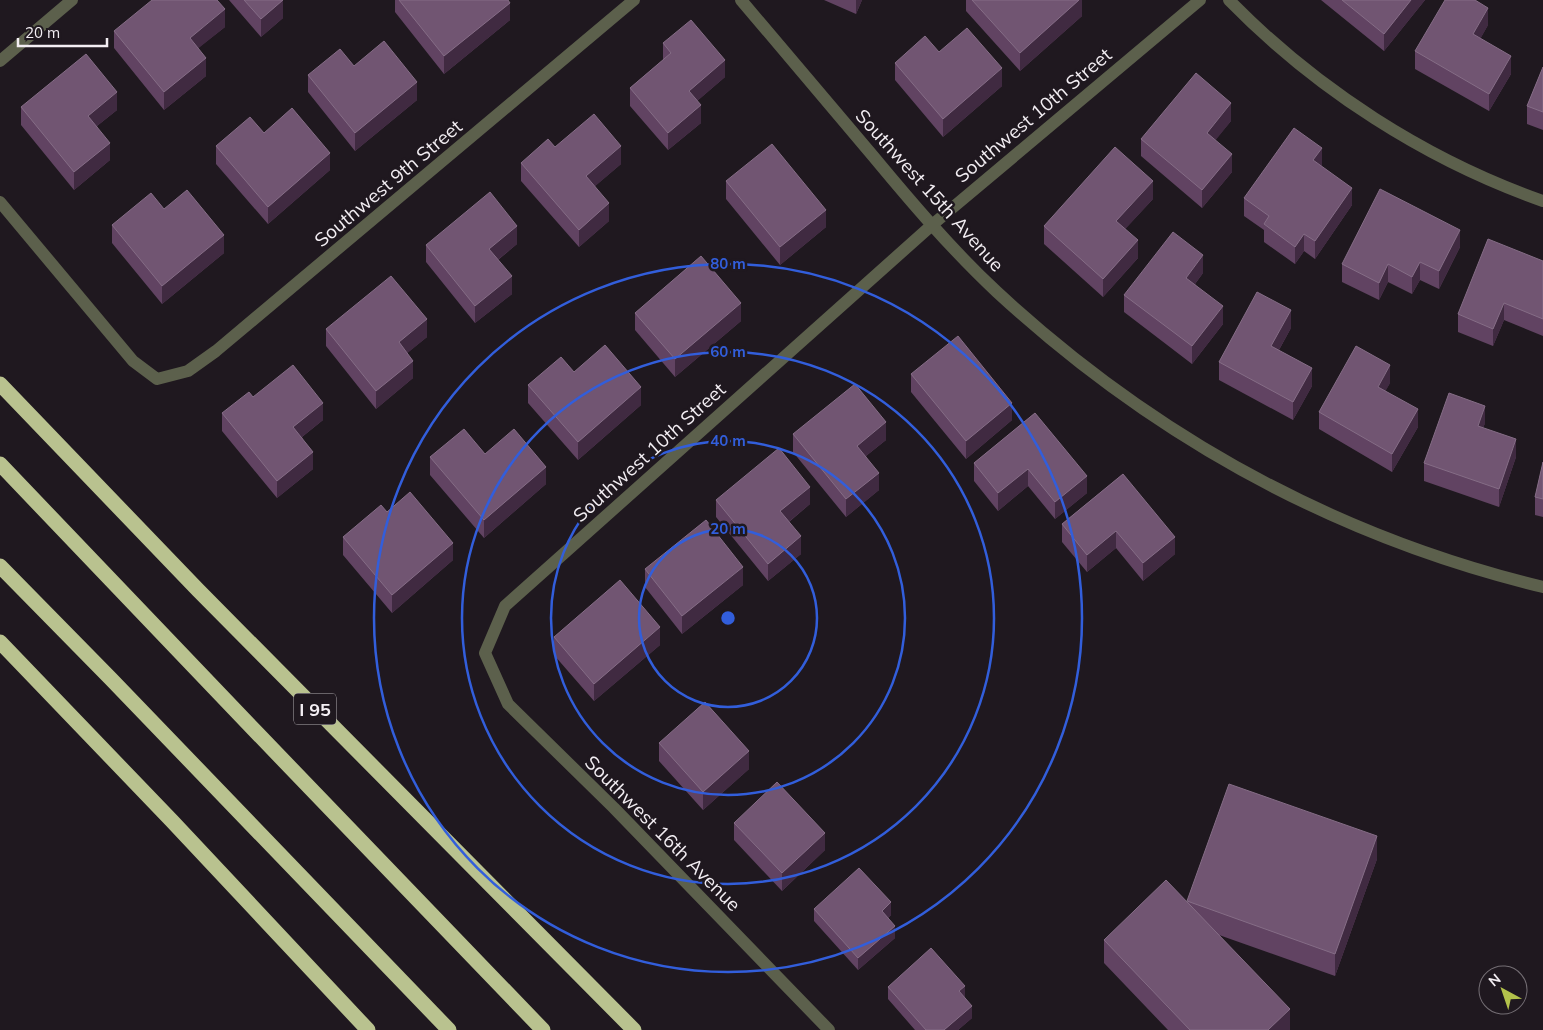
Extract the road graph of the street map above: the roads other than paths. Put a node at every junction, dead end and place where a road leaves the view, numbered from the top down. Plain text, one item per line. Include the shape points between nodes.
1 (72, 0) edge
2 (634, 0) edge
3 (740, 0) edge
4 (1200, 0) edge
5 (1229, 0) edge
6 (0, 61) edge
7 (1543, 201) edge
8 (0, 202) edge
9 (932, 225) junction
10 (0, 384) edge
11 (0, 464) edge
12 (0, 566) edge
13 (1543, 587) edge
14 (0, 642) edge
15 (485, 653) joint
16 (368, 1030) edge
17 (449, 1030) edge
18 (543, 1030) edge
19 (634, 1030) edge
20 (829, 1030) edge

1 - 6 street
2 - 8 street, Southwest 9th Street via 216,352 188,371 157,379 133,361
3 - 9 street, Southwest 15th Avenue
4 - 9 street, Southwest 10th Street
5 - 7 street via 1299,64 1368,114 1442,157
9 - 13 street, Southwest 15th Avenue via 996,291 1073,358 1128,399 1214,455 1305,503 1399,544
9 - 15 street, Southwest 10th Street via 505,606
10 - 19 highway, I 95 via 198,590
11 - 18 highway
12 - 17 highway
14 - 16 highway
15 - 20 street, Southwest 16th Avenue via 508,704 614,808

